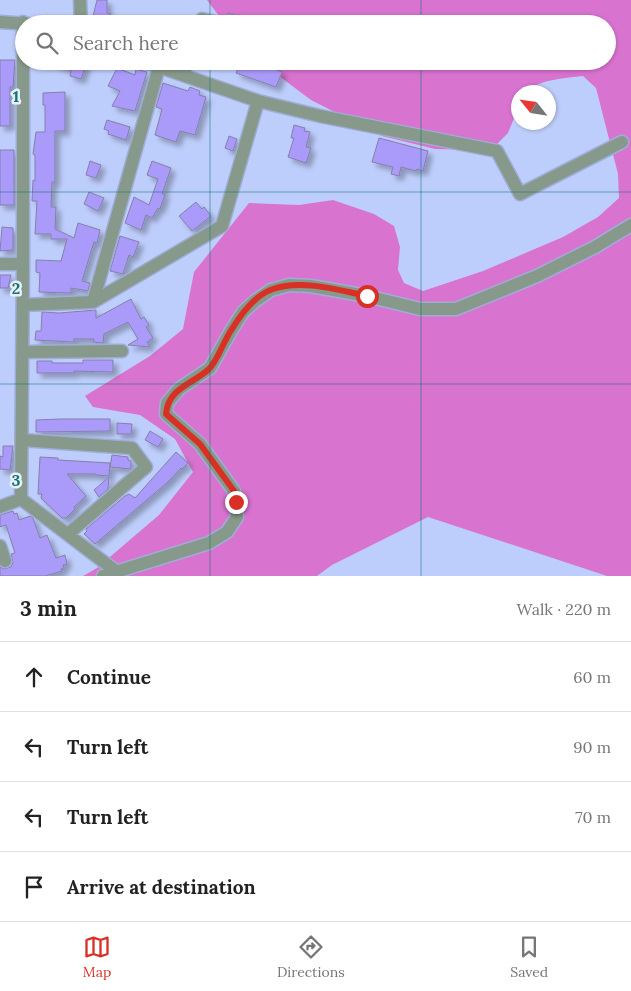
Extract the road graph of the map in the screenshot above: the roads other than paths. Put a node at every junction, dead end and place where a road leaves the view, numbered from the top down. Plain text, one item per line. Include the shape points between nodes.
1 (80, 0) edge
2 (81, 15) edge
3 (0, 22) edge
4 (15, 23) edge
5 (25, 70) edge
6 (158, 70) edge
7 (168, 70) edge
8 (185, 70) edge
9 (183, 75) junction
10 (258, 101) junction
11 (622, 142) dead end
12 (631, 225) edge
13 (0, 264) edge
14 (23, 264) junction
15 (92, 302) junction
16 (23, 305) junction
17 (122, 351) dead end
18 (22, 352) junction
19 (22, 440) junction
20 (21, 499) junction
21 (0, 507) edge
22 (68, 534) junction
23 (0, 546) edge
24 (4, 561) dead end
25 (117, 572) junction
26 (103, 576) edge

1 - 2 street
3 - 4 street
5 - 14 street
6 - 15 street
7 - 9 street
8 - 9 street
9 - 10 street
10 - 11 street via 497,150 520,194
10 - 15 street via 222,226
12 - 25 street via 537,276 456,309 420,309 311,286 289,285 271,290 243,312 210,368 179,389 167,403 166,414 200,444 234,491 237,517 227,532 209,543
13 - 14 street
14 - 16 street
15 - 16 street
16 - 18 street
17 - 18 street
18 - 19 street
19 - 20 street
19 - 22 street via 132,448 146,467
20 - 21 street
20 - 22 street
22 - 25 street
23 - 24 street
25 - 26 street

